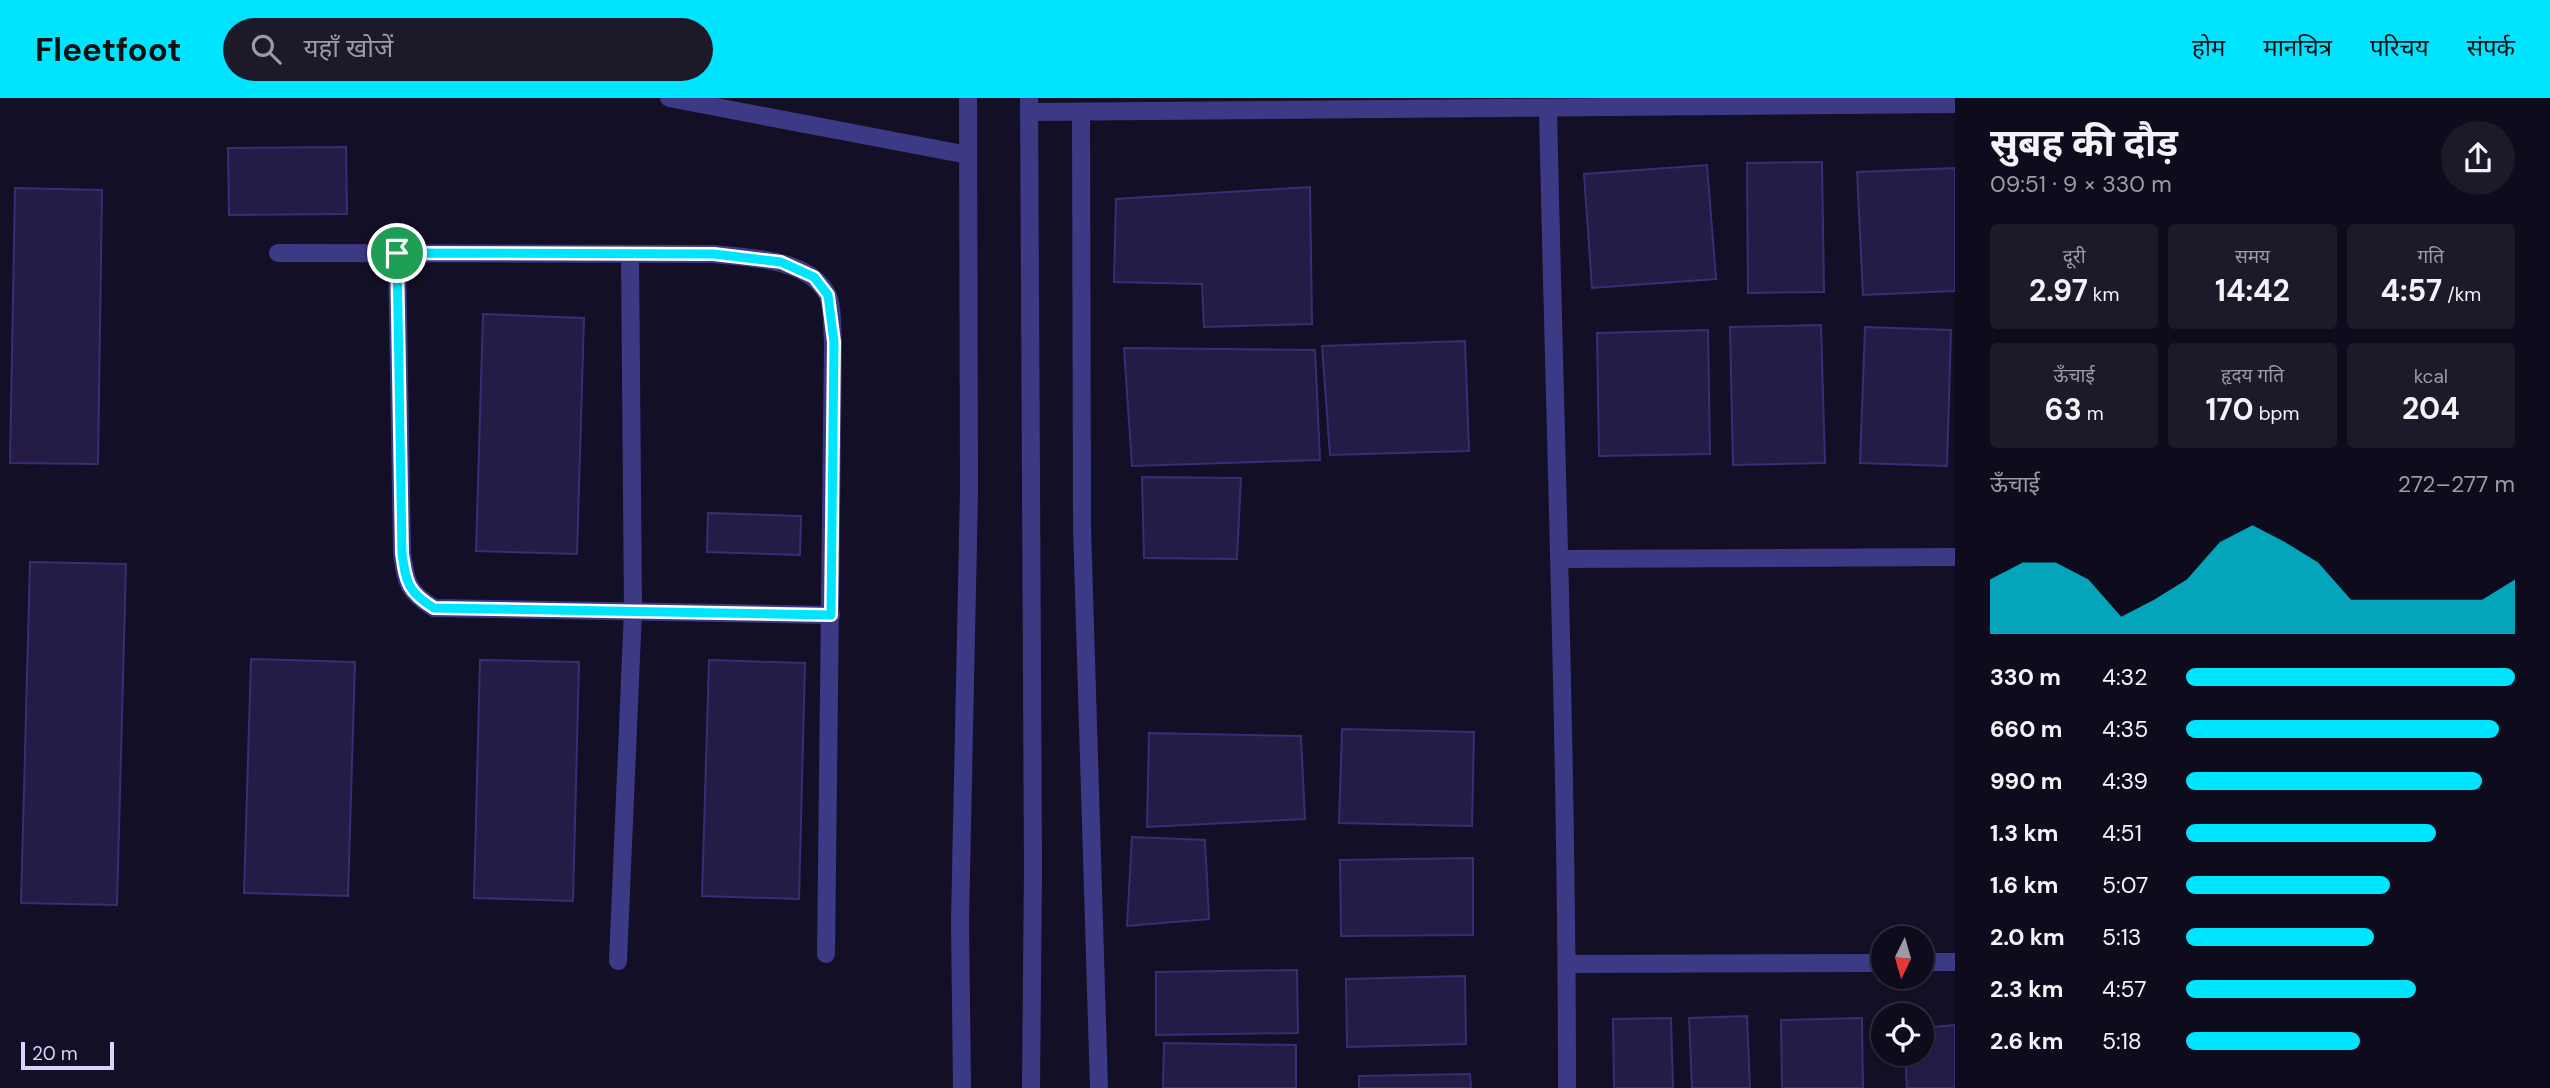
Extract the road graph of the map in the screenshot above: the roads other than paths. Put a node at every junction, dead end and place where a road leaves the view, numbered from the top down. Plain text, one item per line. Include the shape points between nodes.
1 (669, 98) edge
2 (968, 98) edge
3 (1955, 104) edge
4 (1029, 105) edge
5 (1548, 109) junction
6 (1081, 113) junction
7 (968, 155) junction
8 (278, 253) dead end
9 (397, 253) junction
10 (630, 254) junction
11 (1955, 557) edge
12 (1559, 559) junction
13 (633, 611) junction
14 (831, 615) junction
15 (826, 954) dead end
16 (618, 961) dead end
17 (1934, 962) edge
18 (1955, 962) edge
19 (1871, 963) edge
20 (1567, 964) junction
21 (962, 1088) edge
22 (1031, 1088) edge
23 (1098, 1088) edge
24 (1567, 1088) edge

1 - 7 street
2 - 7 street
3 - 5 street
4 - 6 street
4 - 22 street
5 - 6 street
5 - 12 street
6 - 23 street via 1082,527
7 - 21 street
8 - 9 street
9 - 10 street
9 - 13 street via 402,553 405,580 416,597 434,608
10 - 13 street
10 - 14 street via 714,254 781,262 814,277 828,295 834,342
11 - 12 street
12 - 20 street
13 - 14 street
13 - 16 street
14 - 15 street
17 - 18 street
19 - 20 street
20 - 24 street

